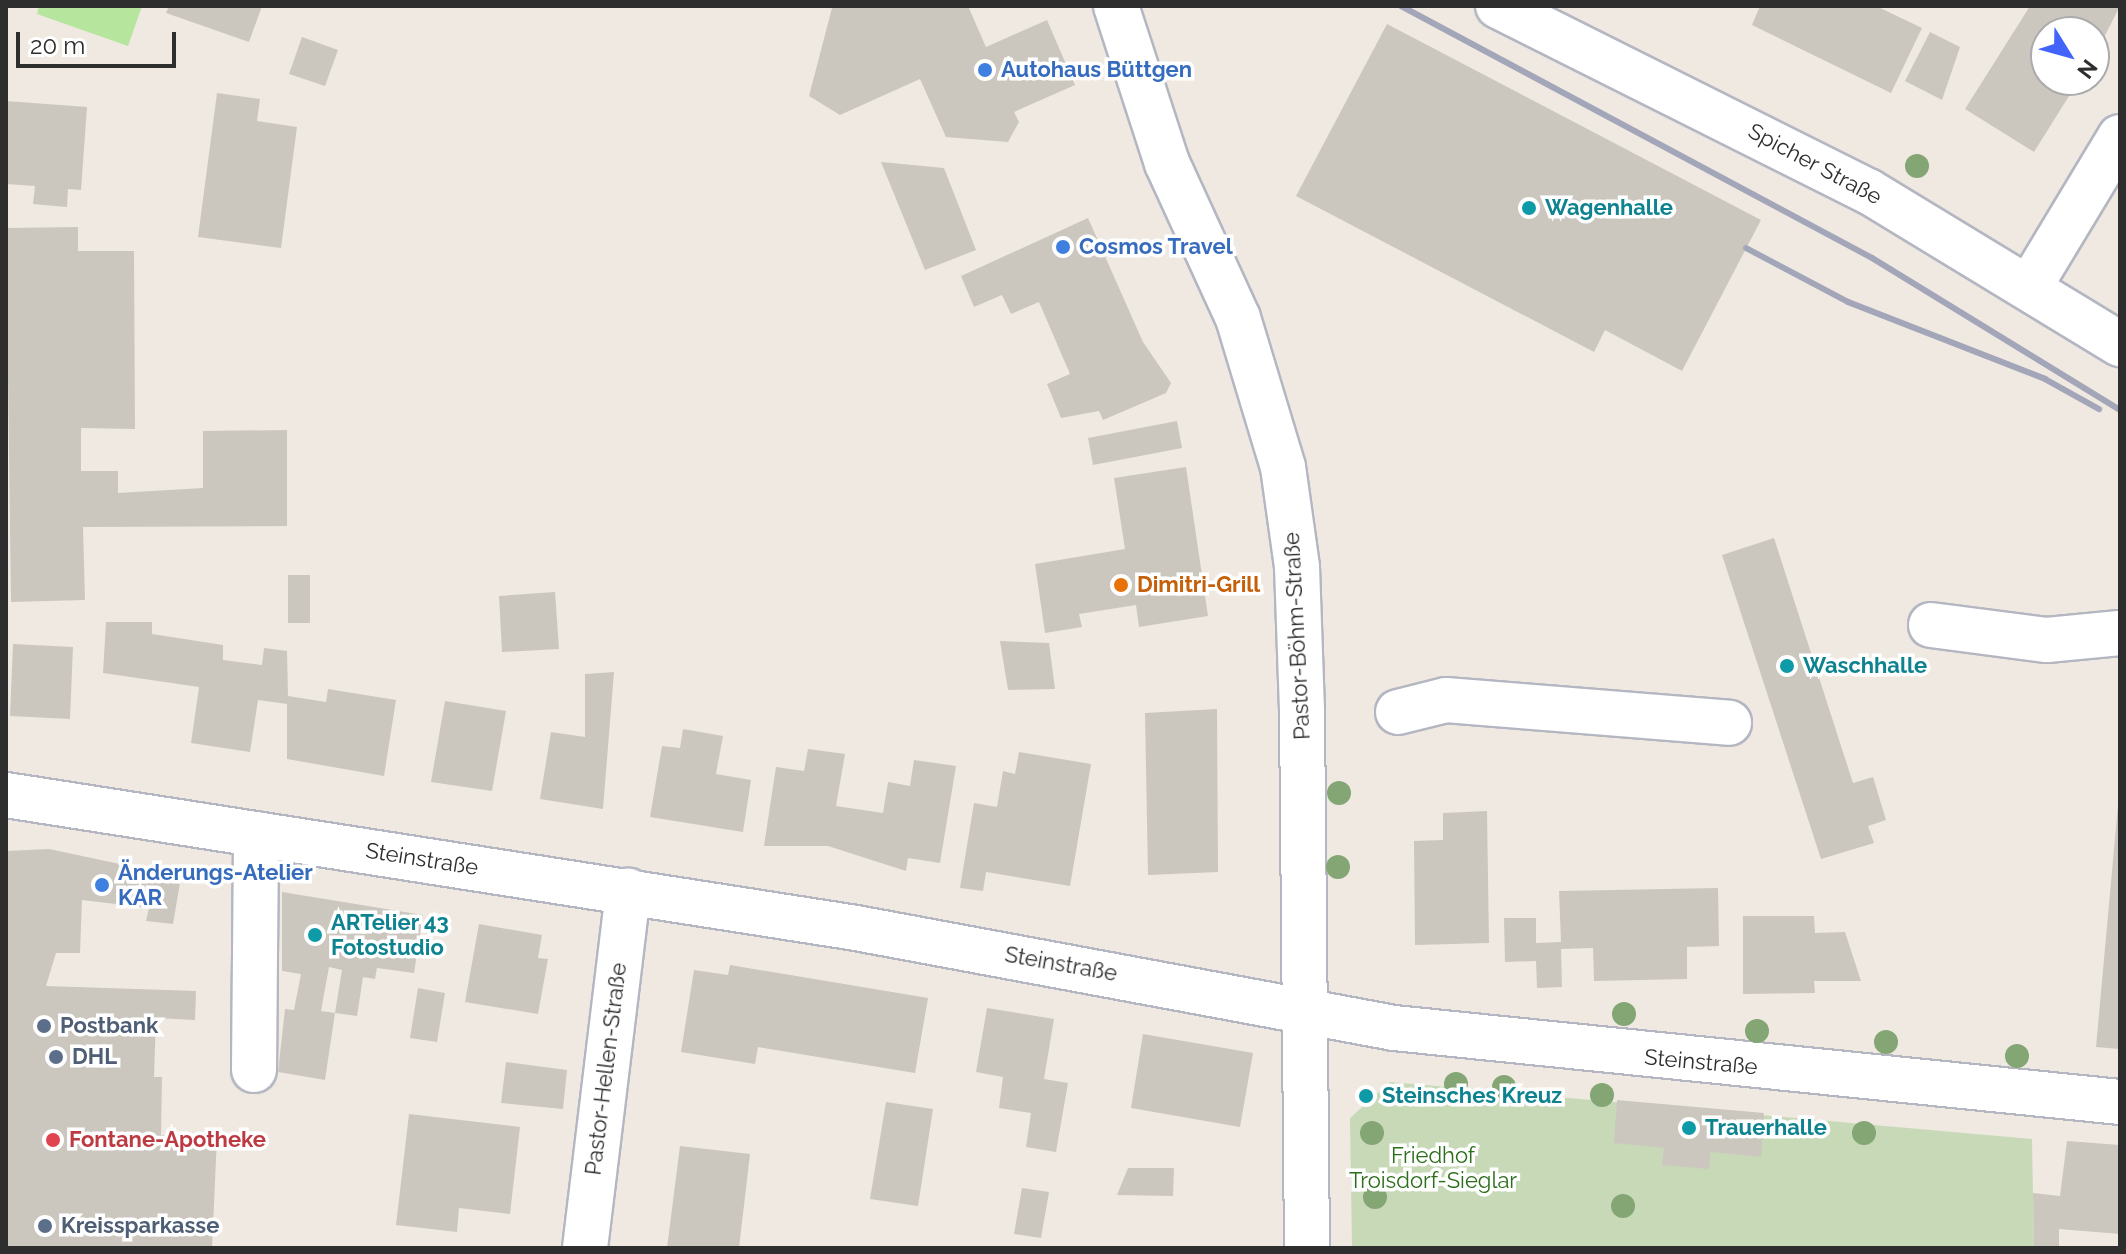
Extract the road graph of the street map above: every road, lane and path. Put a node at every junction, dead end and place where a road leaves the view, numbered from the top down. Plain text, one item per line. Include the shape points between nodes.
1 (1116, 6) edge
2 (1498, 6) edge
3 (2120, 137) edge
4 (2030, 286) junction
5 (2120, 344) edge
6 (1931, 625) dead end
7 (2120, 633) edge
8 (1398, 712) dead end
9 (1729, 723) dead end
10 (6, 795) edge
11 (256, 834) junction
12 (628, 891) junction
13 (1310, 1008) junction
14 (254, 1070) dead end
15 (2120, 1102) edge
16 (585, 1248) edge
17 (1307, 1248) edge

1 - 13 street, Pastor-Böhm-Straße via 1167,163 1238,318 1283,467 1297,567
2 - 4 street, Spicher Straße via 1868,191
3 - 4 street
4 - 5 street, Spicher Straße
6 - 7 street via 2047,640
8 - 9 street via 1446,700
10 - 11 street, Steinstraße
11 - 12 street, Steinstraße
11 - 14 street
12 - 13 street, Steinstraße
12 - 16 street, Pastor-Hellen-Straße
13 - 15 street, Steinstraße via 1394,1028 1535,1045
13 - 17 street, Pastor-Böhm-Straße

